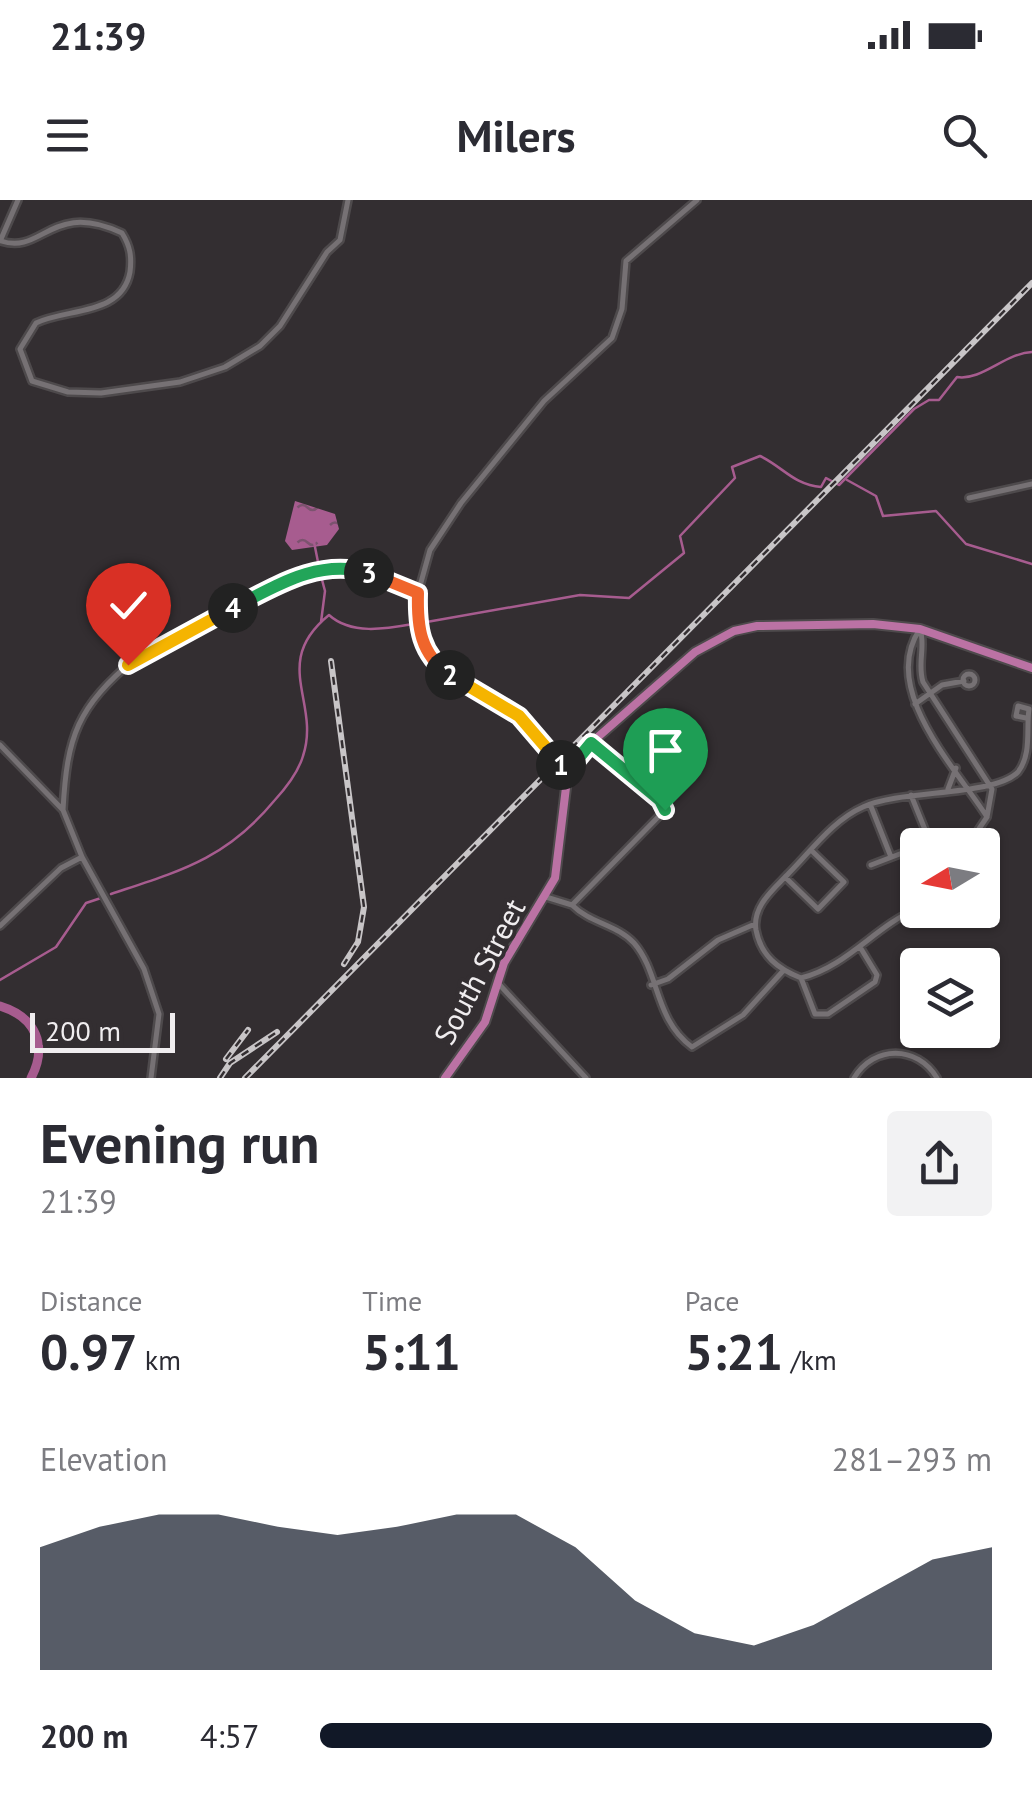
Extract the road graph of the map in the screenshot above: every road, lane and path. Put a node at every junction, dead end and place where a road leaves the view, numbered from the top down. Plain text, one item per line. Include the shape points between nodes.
1 (18, 200) edge
2 (348, 200) edge
3 (697, 200) edge
4 (0, 241) edge
5 (1032, 484) edge
6 (969, 498) dead end
7 (418, 593) junction
8 (920, 629) junction
9 (1032, 668) edge
10 (964, 682) dead end
11 (930, 693) junction
12 (915, 704) junction
13 (1026, 718) dead end
14 (591, 743) junction
15 (0, 745) edge
16 (1030, 760) edge
17 (956, 768) junction
18 (568, 771) junction
19 (991, 785) junction
20 (968, 787) junction
21 (947, 790) junction
22 (911, 794) junction
23 (870, 804) junction
24 (64, 810) junction
25 (987, 817) junction
26 (924, 828) edge
27 (980, 828) edge
28 (811, 851) junction
29 (900, 854) edge
30 (82, 857) junction
31 (891, 857) junction
32 (871, 864) dead end
33 (786, 877) junction
34 (546, 897) junction
35 (572, 905) junction
36 (900, 916) edge
37 (756, 924) junction
38 (0, 926) edge
39 (860, 947) junction
40 (783, 971) junction
41 (801, 978) junction
42 (497, 982) junction
43 (651, 985) junction
44 (448, 1077) edge
45 (151, 1078) edge
46 (586, 1078) edge
47 (854, 1078) edge
48 (937, 1078) edge

1 - 4 street
2 - 4 street via 340,240 260,346 180,382 101,393 68,392 32,380 20,350 36,323 109,303 124,290 132,260 122,233 78,216 24,242
3 - 7 street via 626,262 612,338 544,401 441,530
5 - 6 street
7 - 18 street via 417,623 430,657 519,716
7 - 24 street via 364,571 306,573 136,658 82,719 66,756
8 - 9 main road
8 - 11 street via 918,667
8 - 12 street via 908,670
8 - 14 main road via 872,624 734,631 695,652
10 - 11 street
11 - 12 street
11 - 19 street
12 - 17 street
13 - 16 street
14 - 18 main road
14 - 35 street via 665,810
15 - 24 street
16 - 19 street
17 - 20 street
17 - 21 street
18 - 34 main road, South Street via 561,858
19 - 20 street
19 - 25 street
20 - 21 street
20 - 25 street
21 - 22 street
22 - 23 street
22 - 26 street
23 - 28 street via 842,818
23 - 31 street
24 - 30 street
25 - 27 street
28 - 33 street
28 - 33 street via 844,882 818,909
29 - 31 street
30 - 38 street
30 - 45 street via 156,998
31 - 32 street
33 - 37 street via 758,909
34 - 35 street
34 - 42 main road, South Street
35 - 43 street via 636,945
36 - 39 street
37 - 40 street via 761,944
37 - 43 street via 718,940
39 - 41 street
39 - 41 street via 875,982 828,1014 815,1014
40 - 41 street
40 - 43 street via 743,1014 692,1047
42 - 44 main road, South Street via 486,1022
42 - 46 street
47 - 48 street via 881,1054 902,1053 918,1057

